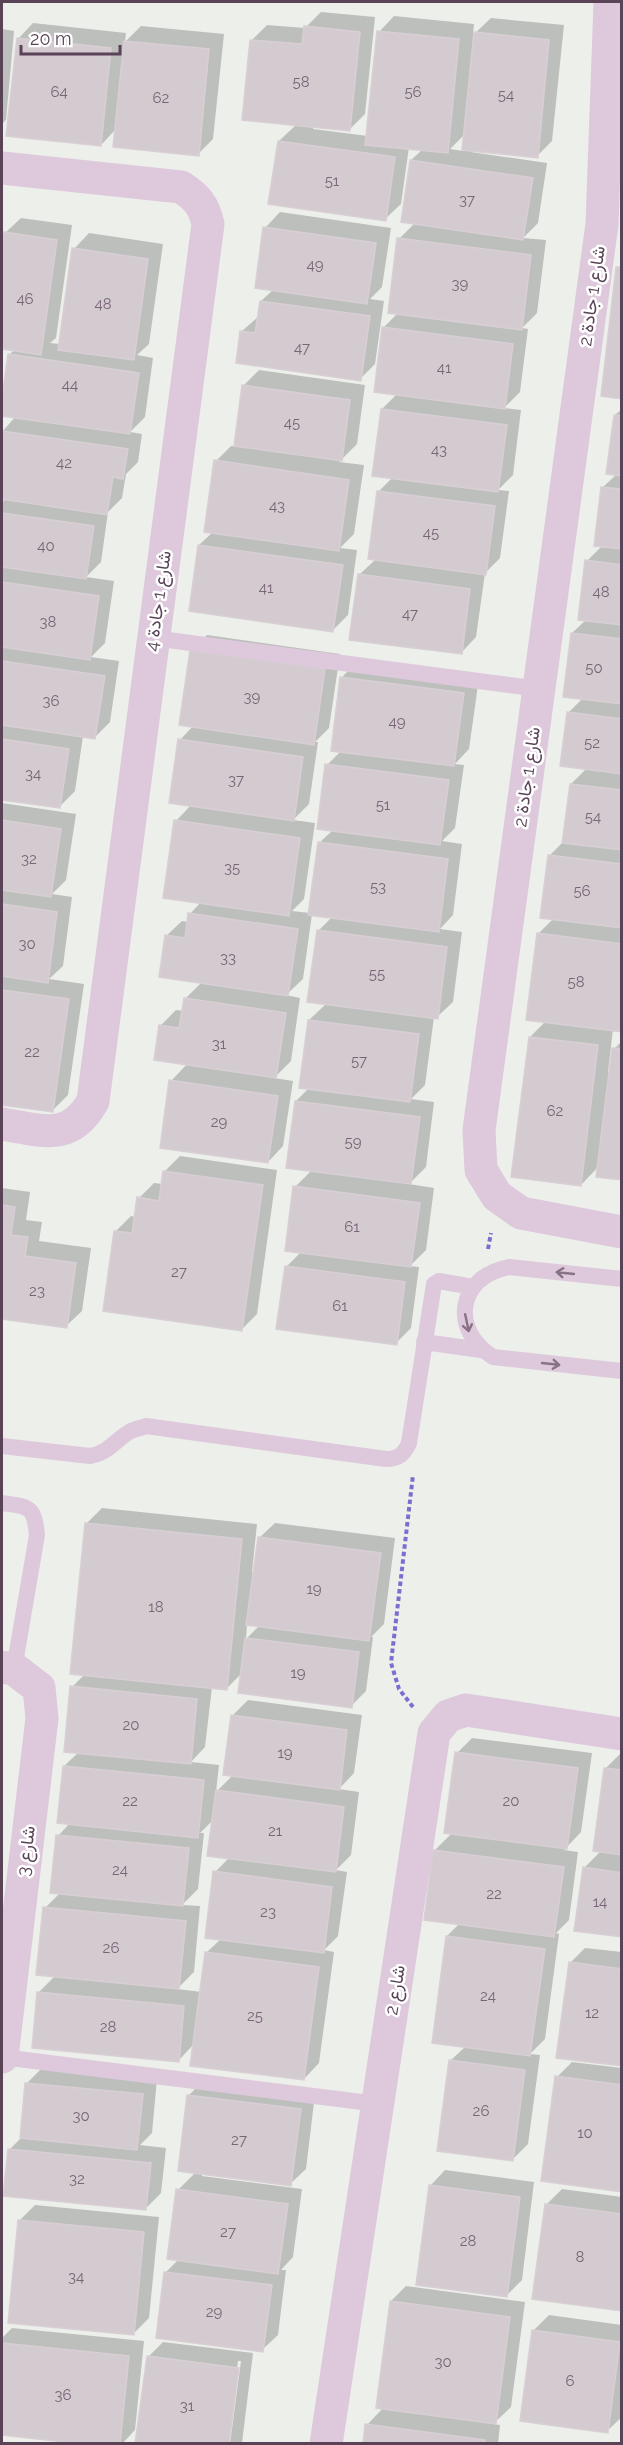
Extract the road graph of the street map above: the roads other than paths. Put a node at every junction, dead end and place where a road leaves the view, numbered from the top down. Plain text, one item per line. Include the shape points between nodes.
1 (610, 2) edge
2 (2, 168) edge
3 (612, 225) edge
4 (153, 639) junction
5 (539, 689) junction
6 (2, 1124) edge
7 (621, 1232) edge
8 (621, 1279) edge
9 (478, 1282) junction
10 (424, 1342) junction
11 (481, 1350) junction
12 (621, 1371) edge
13 (2, 1446) edge
14 (2, 1503) edge
15 (8, 1668) edge
16 (621, 1734) edge
17 (2, 2057) edge
18 (378, 2104) junction
19 (326, 2444) edge

1 - 3 street, شارع 1 جادة 2
2 - 4 street, شارع 1 جادة 4 via 181,187 195,195 204,208 208,224
3 - 5 street, شارع 1 جادة 2
4 - 5 lane
4 - 6 street, شارع 1 جادة 4 via 93,1101 85,1116 57,1132
5 - 7 street, شارع 1 جادة 2 via 479,1130 481,1170 497,1197 521,1213
8 -> 9 lane via 509,1267 495,1270
9 - 10 lane via 434,1284
9 -> 11 lane via 467,1299 465,1313 472,1340
10 - 11 lane
10 - 13 lane via 409,1443 398,1458 146,1426 131,1431 99,1455
11 -> 12 lane via 493,1357
14 - 15 lane via 27,1507 36,1520
15 - 17 street, شارع 3 via 39,1688 42,1718
16 - 18 street, شارع 2 via 466,1710 448,1716 434,1733
17 - 18 lane
18 - 19 street, شارع 2

